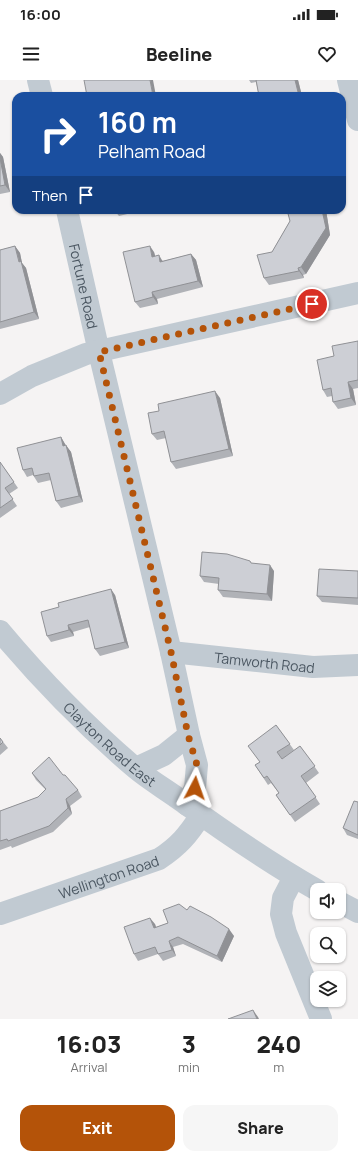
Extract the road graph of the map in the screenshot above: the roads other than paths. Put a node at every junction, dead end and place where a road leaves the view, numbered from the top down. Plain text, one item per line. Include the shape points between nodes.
1 (38, 80) edge
2 (348, 80) edge
3 (41, 92) edge
4 (358, 120) edge
5 (68, 214) edge
6 (358, 293) edge
7 (99, 352) junction
8 (0, 394) edge
9 (0, 631) edge
10 (171, 652) junction
11 (358, 665) edge
12 (188, 735) junction
13 (136, 768) junction
14 (194, 810) junction
15 (294, 877) junction
16 (310, 886) edge
17 (346, 906) edge
18 (358, 912) edge
19 (0, 914) edge
20 (321, 1019) edge

1 - 3 street
2 - 4 street
5 - 7 street, Fortune Road
6 - 7 street
7 - 8 street via 86,354 32,376
7 - 10 street, Fortune Road
9 - 13 street, Clayton Road East via 67,706
10 - 11 street, Tamworth Road via 313,667
10 - 12 street, Fortune Road
12 - 13 street via 164,755
12 - 14 street, Fortune Road via 197,765
13 - 14 street, Clayton Road East
14 - 15 street, Clayton Road East
14 - 19 street, Wellington Road via 190,833 175,849 159,859
15 - 16 street, Clayton Road East
15 - 20 street via 283,898 281,914 286,933
17 - 18 street

